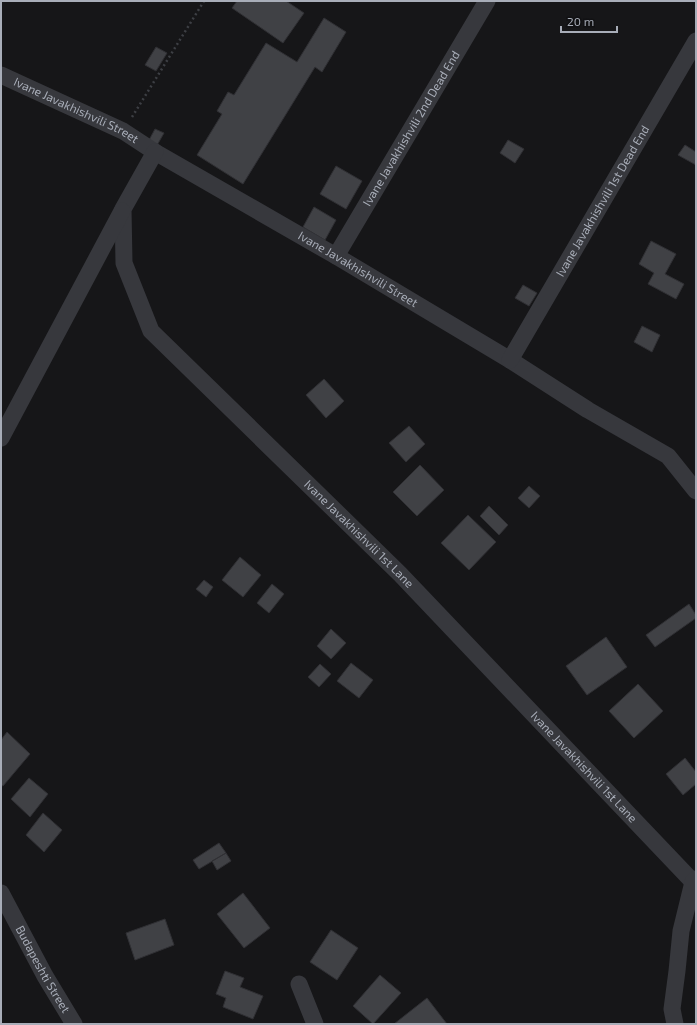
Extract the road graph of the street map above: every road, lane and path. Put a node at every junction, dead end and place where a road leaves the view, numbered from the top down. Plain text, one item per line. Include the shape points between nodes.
1 (204, 1) edge
2 (487, 1) edge
3 (696, 41) edge
4 (1, 75) edge
5 (123, 130) junction
6 (155, 152) junction
7 (123, 209) junction
8 (336, 256) junction
9 (510, 360) junction
10 (1, 438) edge
11 (696, 491) edge
12 (695, 881) edge
13 (1, 893) edge
14 (299, 984) dead end
15 (74, 1024) edge
16 (315, 1024) edge
17 (675, 1024) edge

1 - 5 path
2 - 8 street, Ivane Javakhishvili 2nd Dead End
3 - 9 street, Ivane Javakhishvili 1st Dead End
4 - 5 street, Ivane Javakhishvili Street
5 - 6 street, Ivane Javakhishvili Street
6 - 7 street
6 - 8 street, Ivane Javakhishvili Street
7 - 10 street
7 - 12 street, Ivane Javakhishvili 1st Lane via 124,263 151,331 400,574
8 - 9 street, Ivane Javakhishvili Street
9 - 11 street, Ivane Javakhishvili Street via 588,410 668,456
12 - 17 street via 681,931 672,1009
13 - 15 street, Budapeshti Street
14 - 16 street

